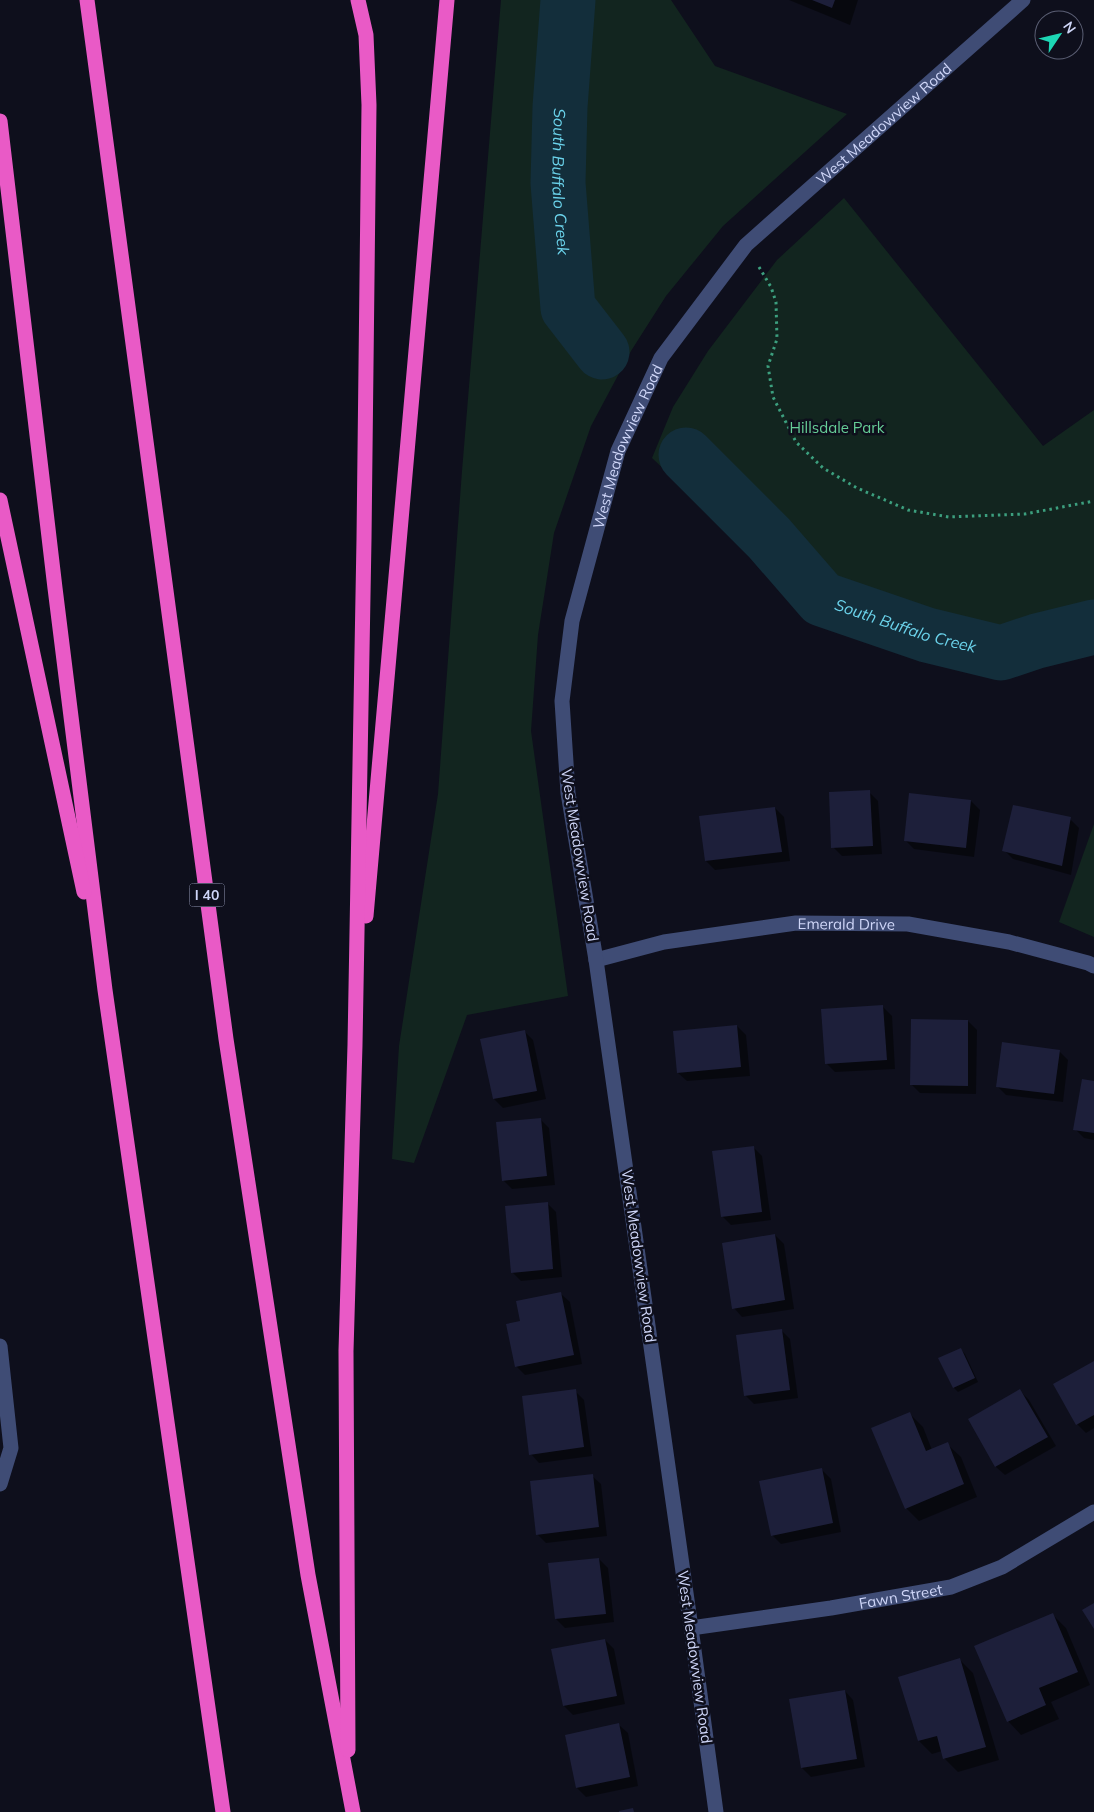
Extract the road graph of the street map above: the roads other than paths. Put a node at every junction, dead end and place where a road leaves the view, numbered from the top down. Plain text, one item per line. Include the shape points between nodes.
1 (87, 0) edge
2 (358, 0) edge
3 (447, 0) edge
4 (1023, 0) edge
5 (0, 121) edge
6 (0, 500) edge
7 (596, 960) junction
8 (1094, 966) edge
9 (105, 990) junction
10 (355, 1045) junction
11 (0, 1346) edge
12 (0, 1484) edge
13 (1094, 1512) edge
14 (691, 1628) junction
15 (349, 1786) junction
16 (223, 1812) edge
17 (353, 1812) edge
18 (716, 1812) edge

1 - 15 highway, I 40 via 226,1039 308,1576
2 - 10 highway via 366,35 369,105
3 - 10 highway
4 - 7 street, West Meadowview Road via 746,245 661,358 618,451 572,621 562,701 568,793
5 - 9 highway
6 - 9 highway
7 - 8 street, Emerald Drive via 664,942 796,923 908,924 1009,942
7 - 14 street, West Meadowview Road
9 - 16 highway
10 - 15 highway via 346,1351
11 - 12 street via 11,1448
13 - 14 street, Fawn Street via 1002,1568 951,1587
14 - 18 street, West Meadowview Road
15 - 17 highway, I 40

